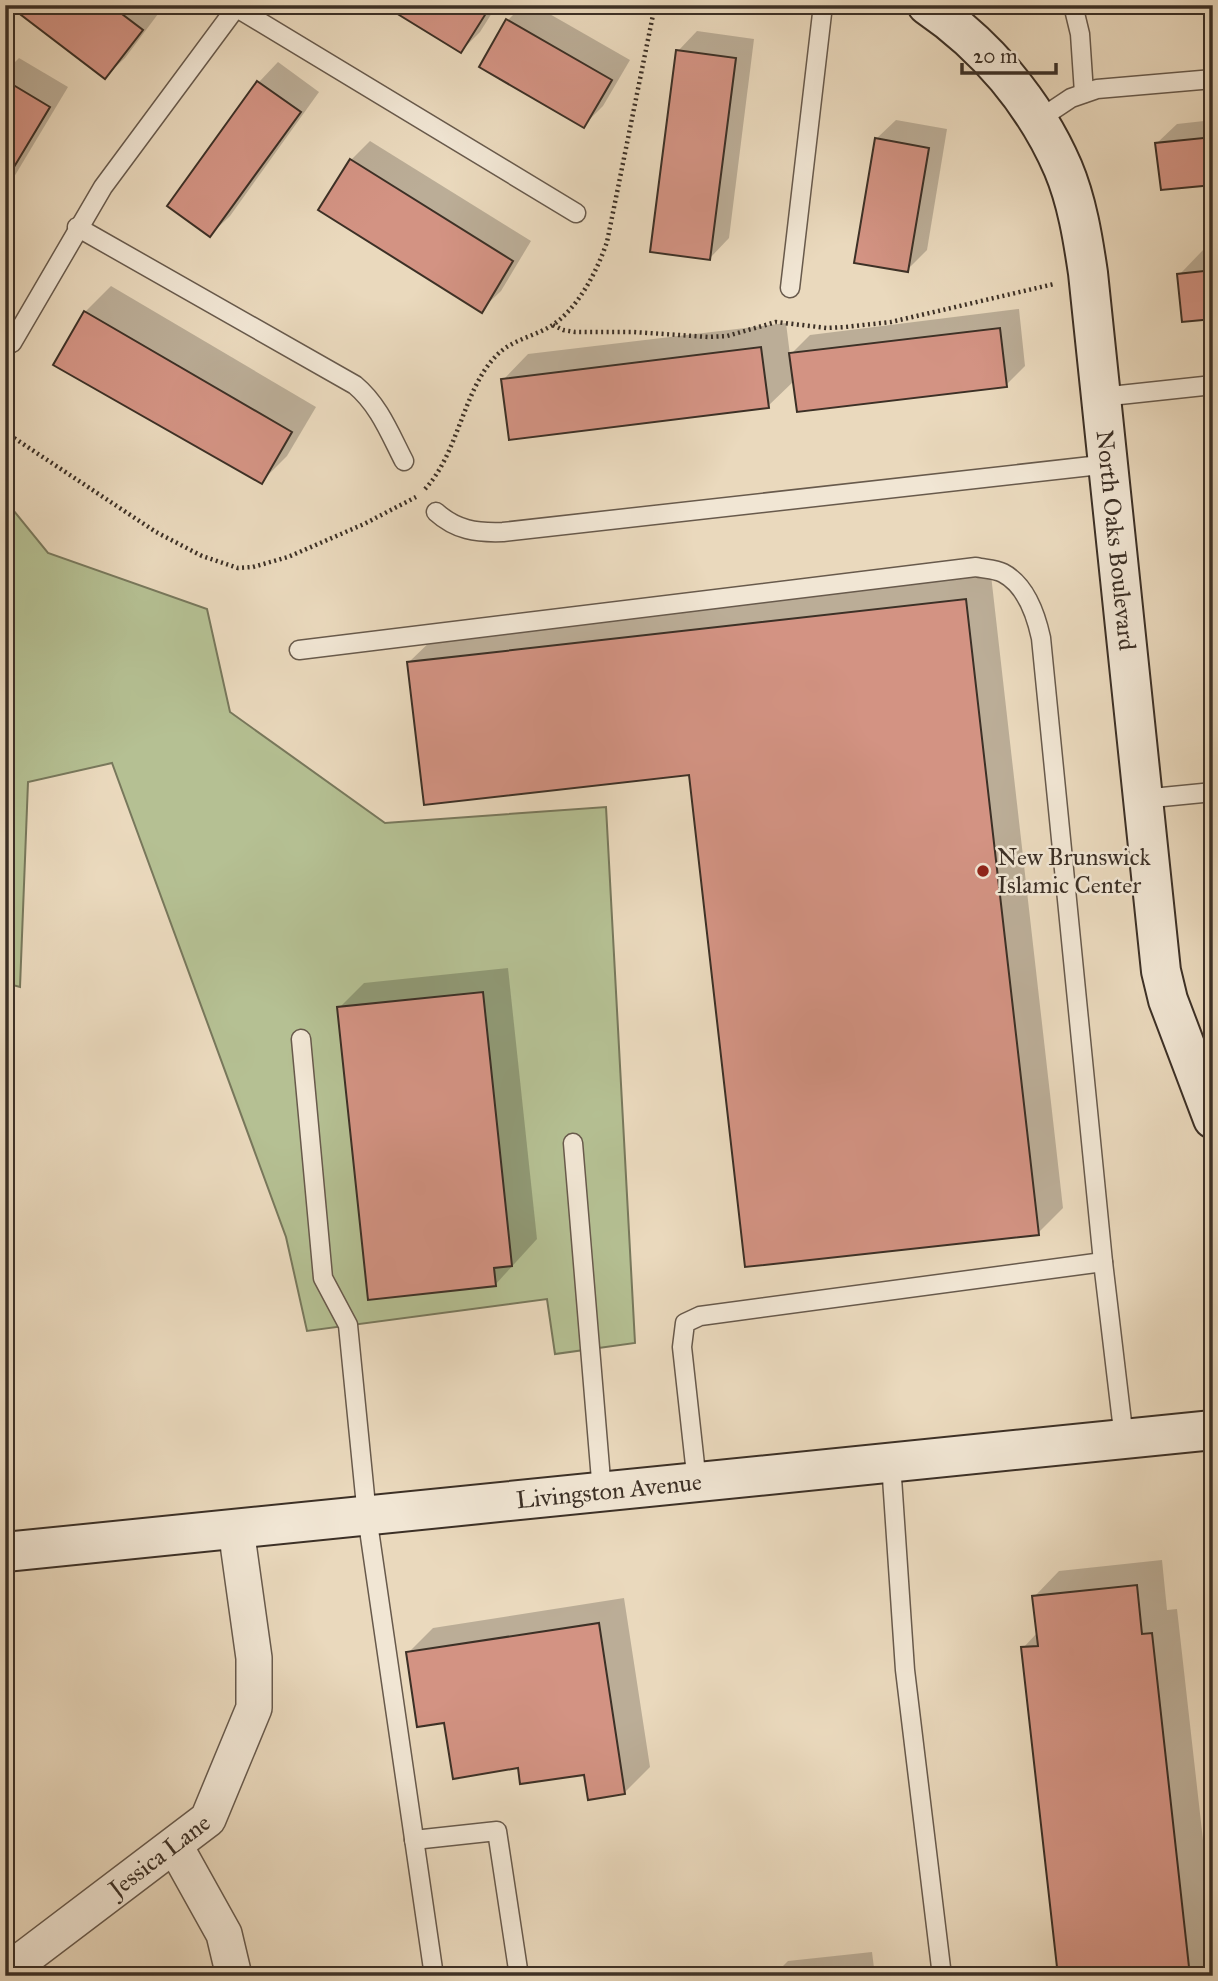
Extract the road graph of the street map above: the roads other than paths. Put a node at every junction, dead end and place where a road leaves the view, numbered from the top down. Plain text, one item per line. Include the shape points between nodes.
1 (823, 5) edge
2 (1073, 5) edge
3 (235, 6) edge
4 (938, 8) edge
5 (1213, 79) edge
6 (1084, 93) junction
7 (1038, 120) junction
8 (576, 213) dead end
9 (78, 227) junction
10 (790, 288) dead end
11 (12, 343) dead end
12 (1213, 385) edge
13 (1101, 397) junction
14 (404, 461) dead end
15 (1109, 464) junction
16 (436, 512) dead end
17 (299, 650) dead end
18 (1213, 792) edge
19 (1142, 799) junction
20 (301, 1039) dead end
21 (1212, 1112) edge
22 (573, 1143) dead end
23 (1103, 1262) junction
24 (1213, 1430) edge
25 (1124, 1440) junction
26 (891, 1463) junction
27 (697, 1483) junction
28 (602, 1492) junction
29 (367, 1516) junction
30 (236, 1529) junction
31 (5, 1552) edge
32 (414, 1840) junction
33 (175, 1846) junction
34 (5, 1973) edge
35 (234, 1976) edge
36 (434, 1976) edge
37 (519, 1976) edge
38 (942, 1976) edge

1 - 10 lane
2 - 6 lane
3 - 8 lane
3 - 9 lane
4 - 7 main road, North Oaks Boulevard via 1002,71
5 - 6 lane
6 - 7 lane
7 - 13 main road, North Oaks Boulevard via 1064,170 1080,227
9 - 11 lane
9 - 14 lane via 355,385 377,409
12 - 13 lane
13 - 15 main road, North Oaks Boulevard
15 - 16 lane via 503,532 458,528
15 - 19 main road, North Oaks Boulevard
17 - 23 lane via 975,567 1003,573 1025,593 1041,638
18 - 19 lane
19 - 21 main road, North Oaks Boulevard via 1161,971
20 - 29 lane via 323,1278 348,1325
22 - 28 lane
23 - 25 lane
23 - 27 lane via 700,1315 685,1323 682,1347
24 - 25 main road, Livingston Avenue
25 - 26 main road, Livingston Avenue
26 - 27 main road, Livingston Avenue
26 - 38 lane via 905,1670
27 - 28 main road, Livingston Avenue
28 - 29 main road, Livingston Avenue
29 - 30 main road, Livingston Avenue
29 - 32 lane
30 - 31 main road, Livingston Avenue
30 - 33 street, Jessica Lane via 254,1658 254,1708 208,1819
32 - 36 lane
32 - 37 lane via 497,1831
33 - 34 street, Jessica Lane
33 - 35 street via 224,1934

